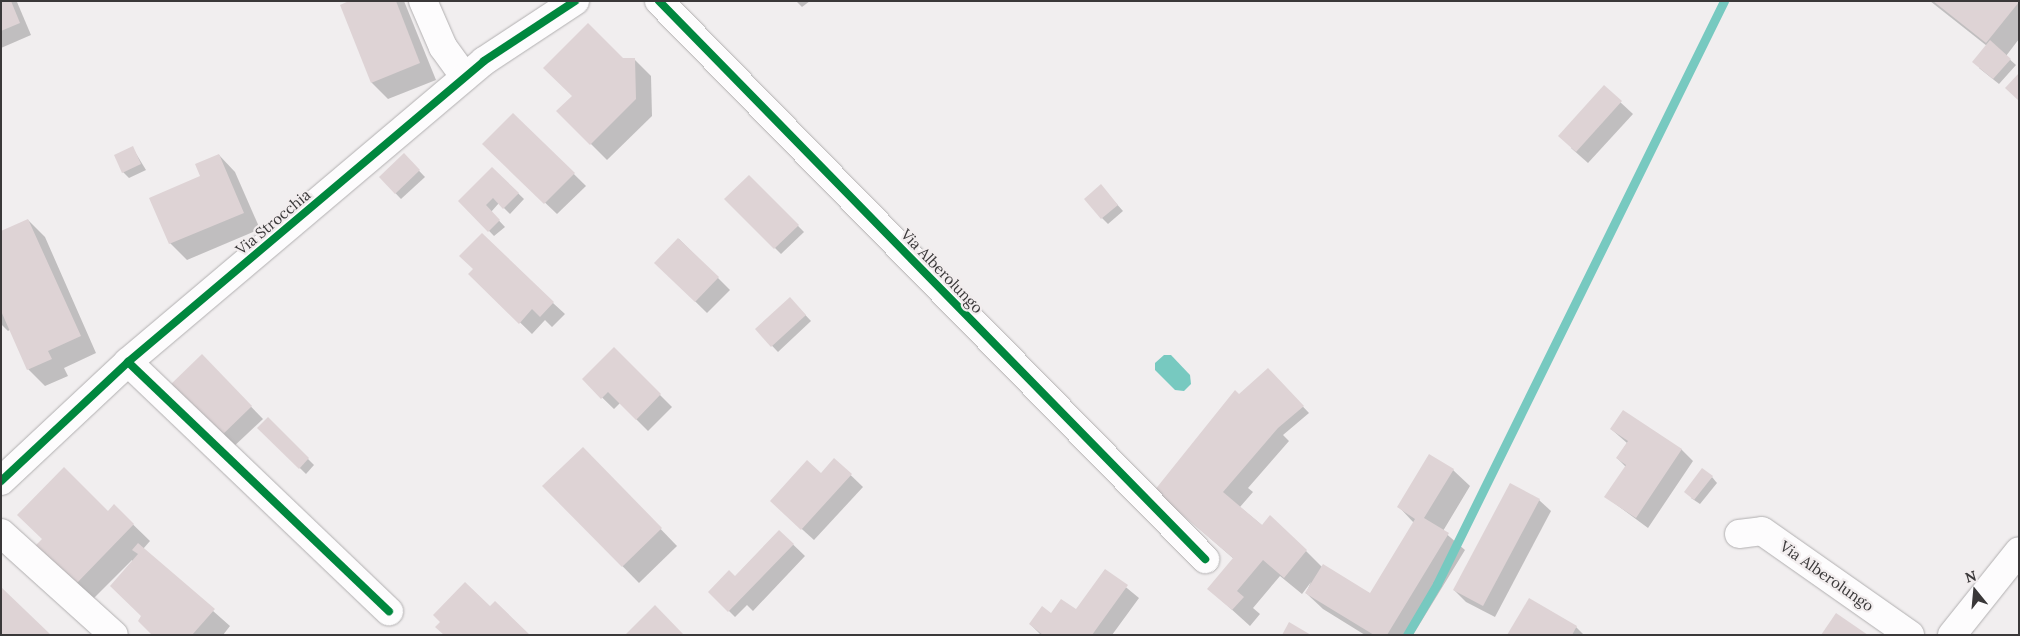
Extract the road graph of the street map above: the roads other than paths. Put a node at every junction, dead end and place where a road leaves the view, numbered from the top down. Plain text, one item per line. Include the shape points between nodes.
1 (423, 1) edge
2 (575, 1) edge
3 (659, 1) edge
4 (465, 77) junction
5 (128, 362) junction
6 (1, 482) edge
7 (1, 534) edge
8 (1739, 534) dead end
9 (2019, 551) edge
10 (1205, 559) dead end
11 (389, 611) dead end
12 (114, 635) edge
13 (1910, 635) edge
14 (1952, 635) edge

1 - 4 street via 443,47
2 - 4 street, Via Strocchia
3 - 10 street, Via Alberolungo
4 - 5 street, Via Strocchia
5 - 6 street, Via Strocchia
5 - 11 street
7 - 12 street
8 - 13 street, Via Alberolungo via 1762,531
9 - 14 street

